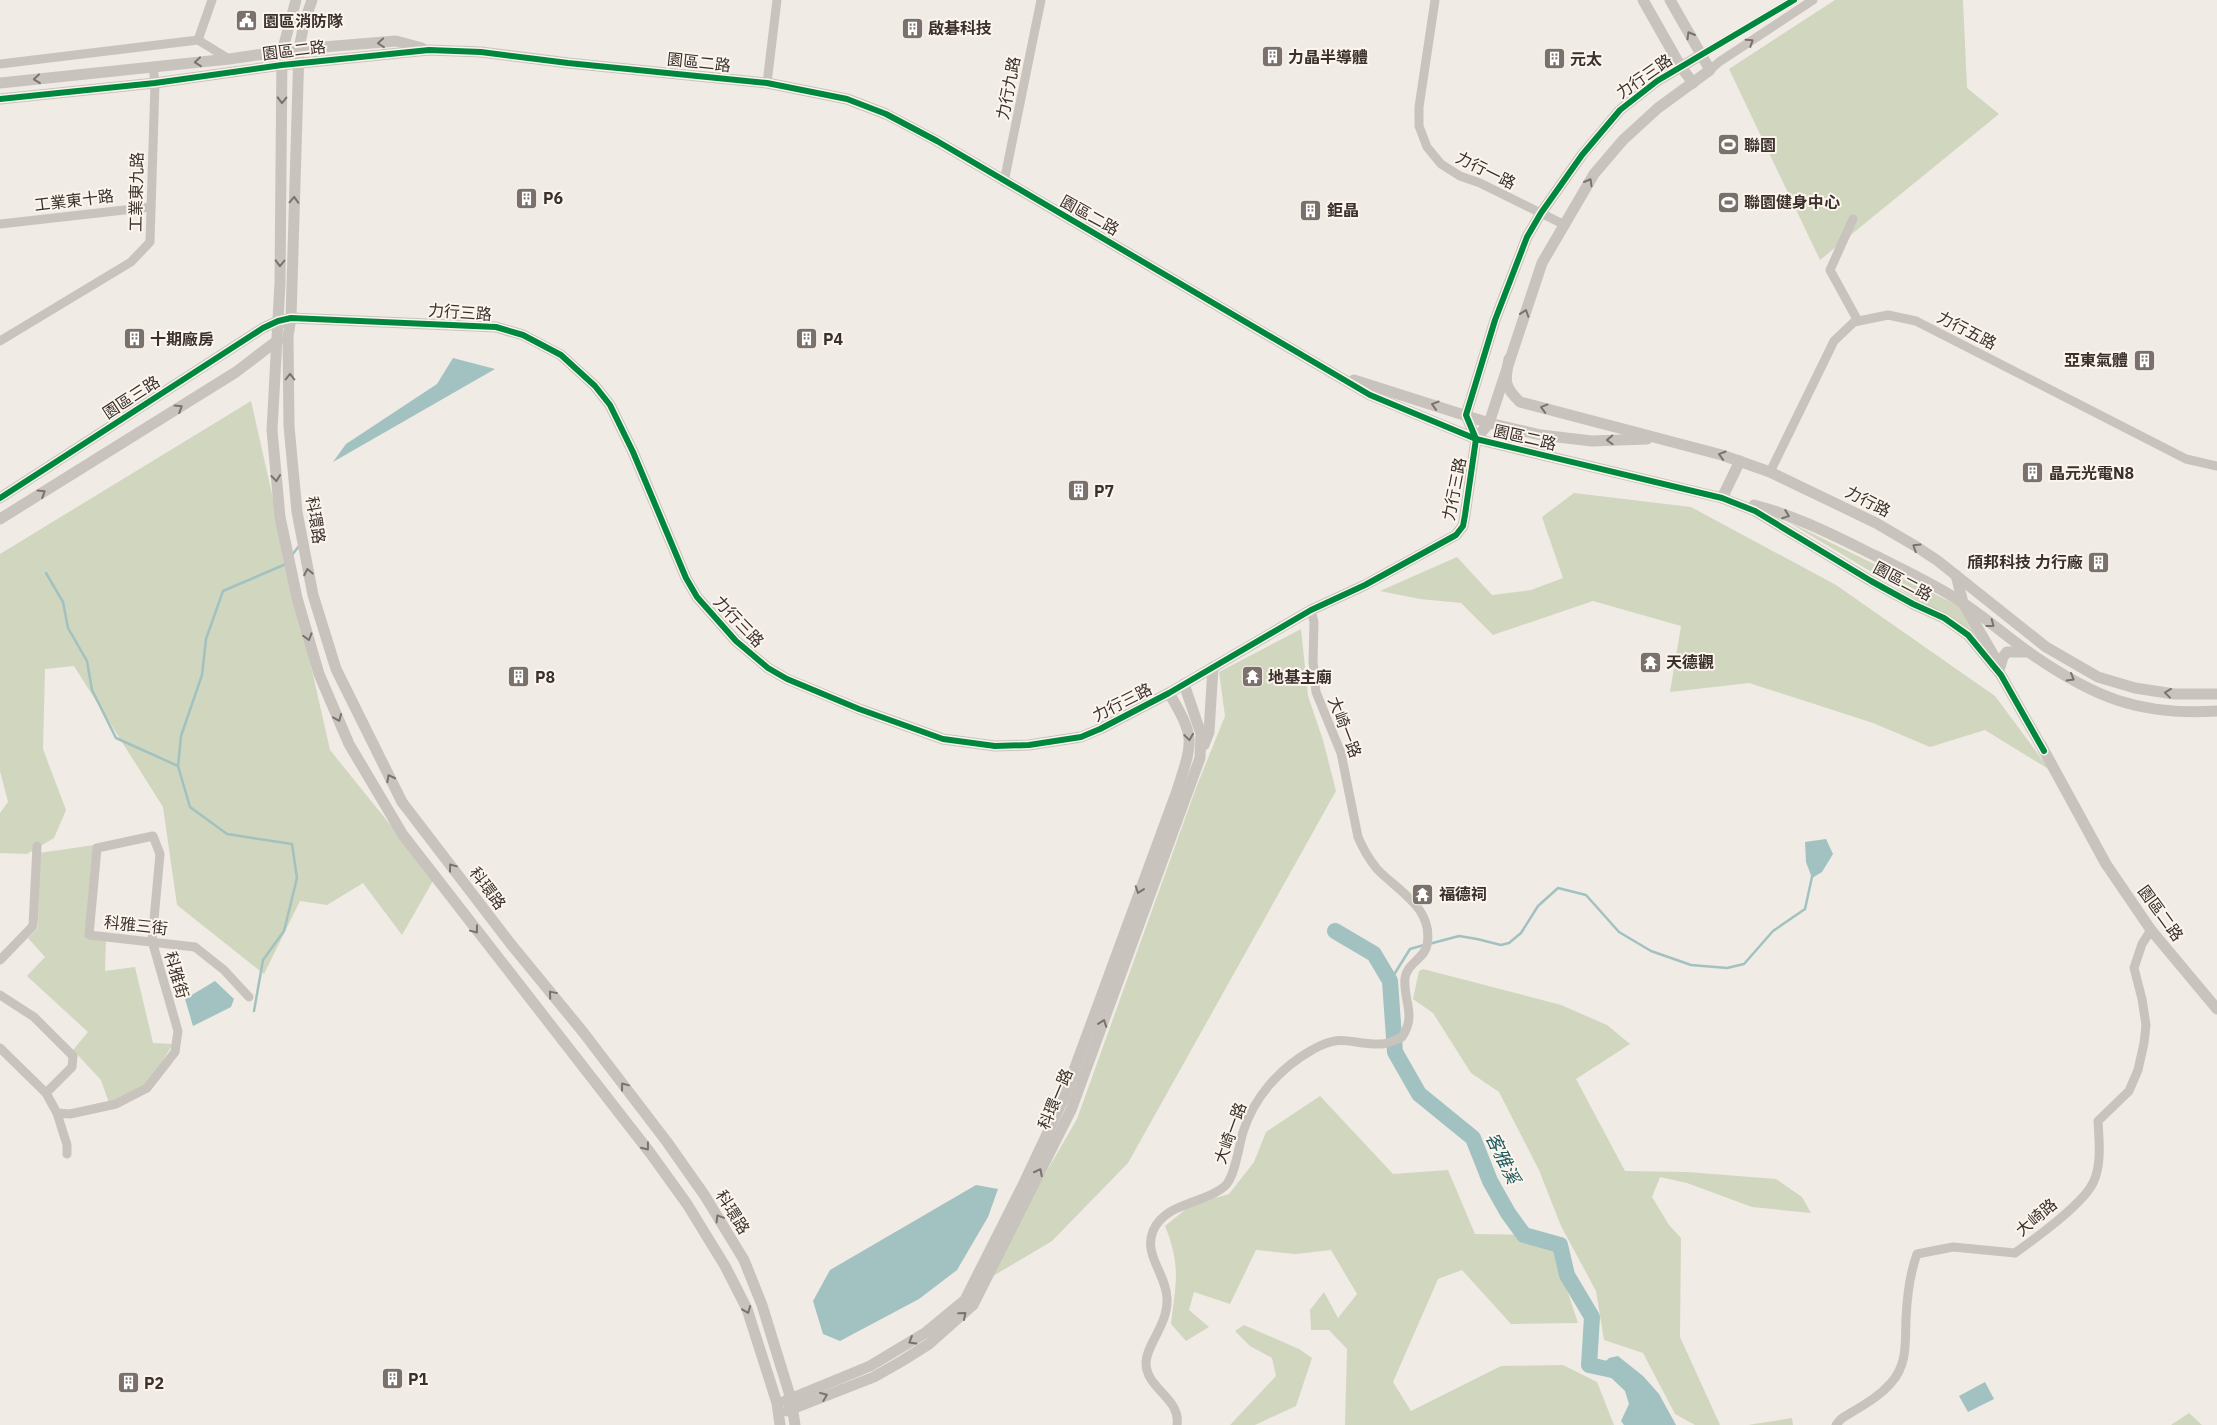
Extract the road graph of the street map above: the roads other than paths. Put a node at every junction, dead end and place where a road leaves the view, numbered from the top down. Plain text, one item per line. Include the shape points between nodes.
1 (212, 0) edge
2 (296, 0) edge
3 (312, 0) edge
4 (777, 0) edge
5 (1041, 0) edge
6 (1435, 0) edge
7 (1642, 0) edge
8 (1670, 0) edge
9 (1794, 0) edge
10 (1813, 0) edge
11 (198, 40) junction
12 (299, 49) junction
13 (429, 50) junction
14 (282, 52) junction
15 (1701, 55) junction
16 (229, 59) junction
17 (298, 63) junction
18 (0, 64) edge
19 (282, 65) junction
20 (153, 67) junction
21 (1681, 67) junction
22 (1710, 70) junction
23 (0, 83) edge
24 (155, 83) junction
25 (767, 83) junction
26 (1693, 83) junction
27 (0, 99) edge
28 (1004, 182) junction
29 (151, 207) junction
30 (1541, 213) junction
31 (1853, 219) dead end
32 (0, 224) edge
33 (1565, 225) junction
34 (291, 318) junction
35 (312, 320) junction
36 (278, 321) junction
37 (1858, 321) junction
38 (281, 339) junction
39 (0, 341) edge
40 (257, 357) junction
41 (1509, 359) junction
42 (276, 370) junction
43 (1338, 375) junction
44 (1466, 415) junction
45 (1489, 423) junction
46 (1659, 438) junction
47 (1476, 439) junction
48 (1740, 461) junction
49 (2217, 466) edge
50 (1770, 472) junction
51 (0, 498) edge
52 (1722, 498) junction
53 (0, 519) edge
54 (1956, 575) junction
55 (1963, 603) junction
56 (1310, 610) junction
57 (2029, 653) junction
58 (2000, 667) junction
59 (1213, 668) junction
60 (1184, 684) junction
61 (1169, 693) junction
62 (2217, 694) edge
63 (2217, 711) edge
64 (1202, 752) junction
65 (2044, 752) junction
66 (36, 846) dead end
67 (97, 848) joint
68 (2152, 930) junction
69 (152, 941) junction
70 (0, 960) edge
71 (0, 995) edge
72 (249, 996) dead end
73 (2217, 1009) edge
74 (0, 1048) edge
75 (46, 1093) junction
76 (57, 1113) junction
77 (67, 1154) dead end
78 (776, 1404) junction
79 (792, 1404) junction
80 (780, 1420) edge
81 (795, 1425) edge
82 (1178, 1425) edge
83 (1836, 1425) edge

1 - 11 street
2 - 14 street
3 - 12 street
4 - 25 street
5 - 28 street, 力行九路
6 - 30 street, 力行一路 via 1419,107 1419,126 1427,147 1441,164 1460,176
7 - 21 street
15 -> 8 street
9 - 15 street, 力行三路
22 -> 10 street, 力行三路
11 - 16 street
11 - 18 street
13 -> 12 street, 園區二路 via 396,41
12 - 14 street, 園區二路
12 - 17 street
13 - 17 street, 園區二路
13 - 25 street, 園區二路 via 481,52
14 - 16 street, 園區二路
14 - 19 street
15 - 21 street, 力行三路
15 - 22 street
16 -> 20 street, 園區二路
17 - 19 street, 園區二路
34 -> 17 street
19 - 24 street, 園區二路
19 -> 36 street
20 -> 23 street, 園區二路
20 - 24 street, 工業東九路
21 - 26 street
21 - 30 street, 力行三路 via 1620,110 1582,155
22 - 26 street, 力行三路
24 - 27 street, 園區二路
24 - 29 street, 工業東九路
25 - 28 street, 園區二路 via 847,99 886,114
33 -> 26 street, 力行三路 via 1594,174 1623,140 1658,108
28 - 43 street, 園區二路
29 - 32 street, 工業東十路
29 - 39 street, 工業東九路 via 150,242 131,262
30 - 33 street, 力行一路
30 - 44 street, 力行三路 via 1527,237 1495,320
31 - 37 street via 1830,270
41 -> 33 street, 力行三路 via 1542,263
34 - 35 street, 力行三路
34 - 36 street, 力行三路
34 - 38 street, 科環路
35 - 38 street
35 - 61 street, 力行三路 via 496,327 523,335 561,355 595,386 610,405 697,597 741,646 787,679 943,739 995,746 1029,745 1081,737
36 - 38 street, 科環路
36 - 51 street, 園區三路
37 - 49 street, 力行五路 via 1888,315 1916,321 2186,459
37 - 50 street, 力行五路 via 1834,341
38 - 40 street
38 - 42 street, 科環路
79 -> 38 street, 科環路 via 762,1305 744,1260 705,1196 584,1032 510,943 402,802 336,669 312,595 297,512
40 - 42 street via 268,356
53 -> 40 street
41 - 45 street, 力行三路
46 -> 41 street, 力行路 via 1520,402 1508,389
42 -> 78 street, 科環路 via 272,430 280,517 297,598 319,674 349,744 403,835 687,1204 747,1309
44 -> 43 street, 園區二路
43 - 47 street, 園區二路 via 1370,395
44 - 45 street, 園區二路
44 - 47 street, 力行三路
46 -> 45 street, 園區二路 via 1592,441 1540,435
45 - 47 street, 力行三路
48 -> 46 street, 力行路
47 - 52 street, 園區二路
47 - 56 street, 力行三路 via 1463,526 1456,536 1365,585
48 - 50 street, 力行路
48 - 52 street
54 -> 50 street, 力行路 via 1876,522
52 -> 55 street via 1772,510 1815,526
52 - 65 street, 園區二路 via 1755,510 1871,581 1944,618 1968,635 2001,675
54 - 55 street, 園區二路
62 -> 54 street, 力行路 via 2174,694 2135,688 2098,677 2046,647
55 -> 57 street
55 - 58 street, 園區二路
56 - 59 street, 力行三路
56 - 82 street, 大崎一路 via 1314,622 1316,692 1341,753 1358,837 1376,868 1411,898 1425,919 1428,943 1426,951 1405,975 1410,1019 1402,1037 1387,1044 1332,1041 1312,1049 1290,1064 1261,1094 1244,1130 1226,1185 1166,1215 1153,1230 1150,1248 1166,1287 1167,1299 1162,1325 1146,1362 1151,1378 1172,1402
57 - 58 street via 2007,652
57 -> 63 street via 2089,689 2118,702 2158,711
58 - 65 street, 園區二路
59 - 60 street, 力行三路
59 - 64 street via 1209,732
60 - 61 street, 力行三路
60 - 64 street, 科環一路 via 1197,718
61 -> 79 street, 科環一路 via 1190,734 1190,746 1178,790 1063,1100 965,1300 925,1334 870,1366
79 -> 64 street, 科環一路 via 874,1377 929,1344 973,1305 1071,1110
65 - 68 street, 園區二路 via 2106,864
66 - 70 street via 33,926
67 - 69 street, 科雅三街 via 89,935
67 - 69 street, 科雅街 via 153,836 160,854
68 - 73 street, 園區二路
68 - 83 street, 大崎路 via 2142,944 2134,968 2146,1025 2138,1070 2129,1091 2098,1121 2099,1149 2094,1182 2068,1210 2015,1254 1953,1247 1917,1254 1907,1307 1905,1356 1901,1366 1884,1390
69 - 72 street, 科雅三街 via 195,947
69 - 76 street, 科雅街 via 178,1031 175,1052 147,1088 116,1104 70,1114
71 - 75 street via 34,1017 73,1056 72,1067
74 - 75 street
75 - 76 street
76 - 77 street
78 - 79 street, 科環一路
78 - 80 street, 科環路
79 - 80 street, 科環一路
79 - 81 street, 科環路

